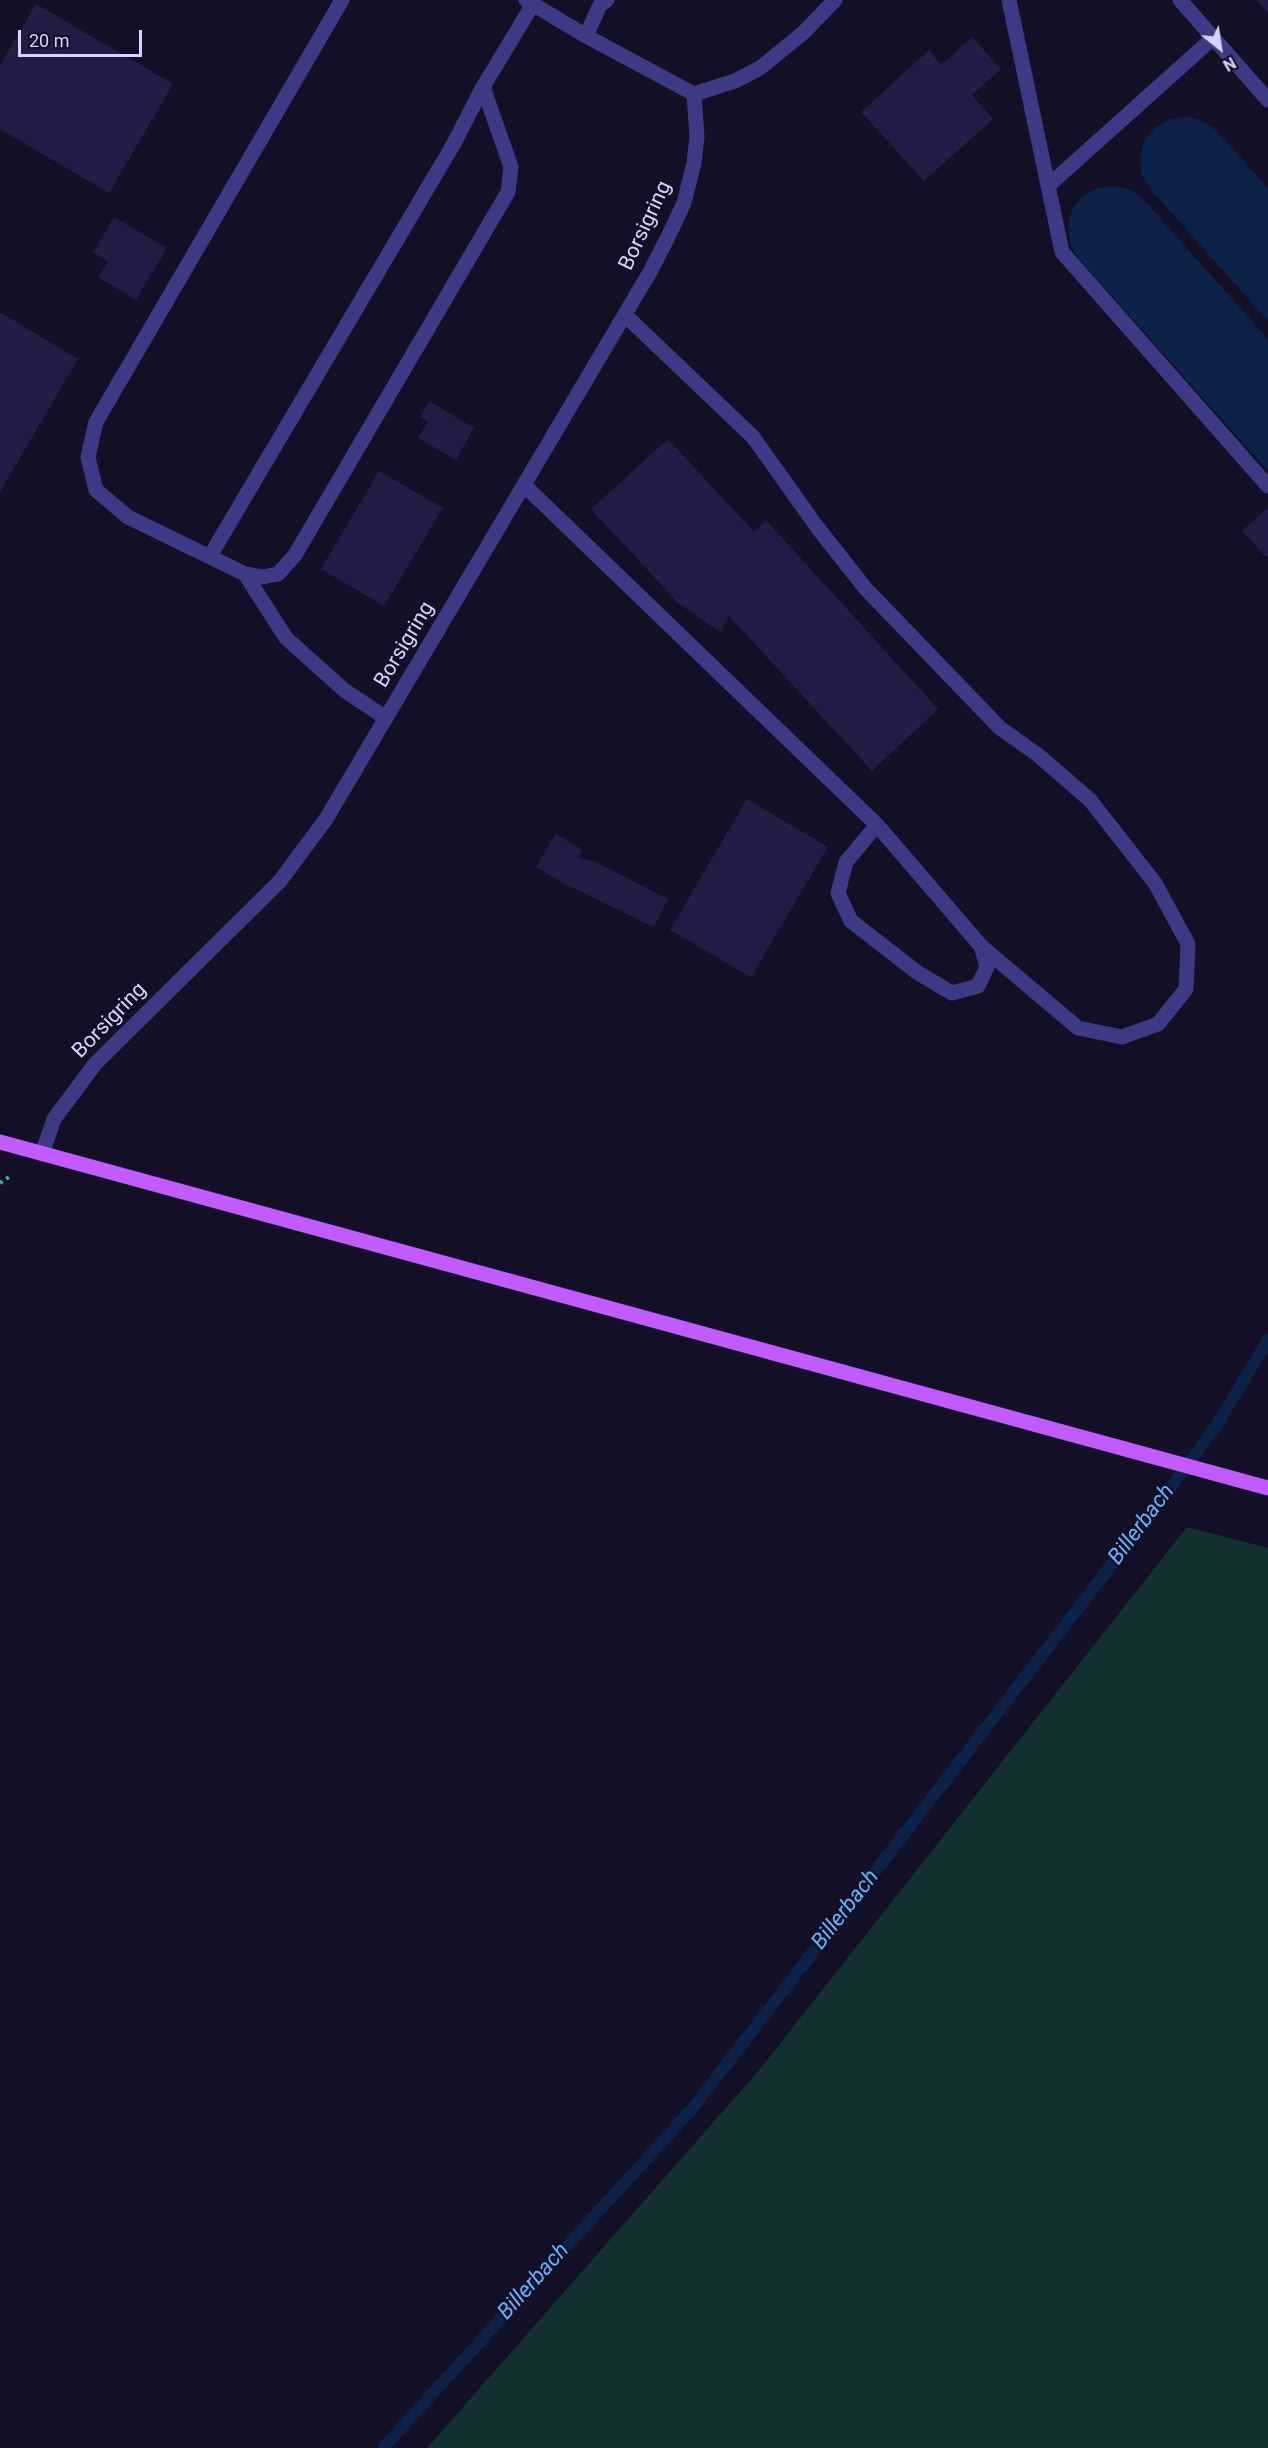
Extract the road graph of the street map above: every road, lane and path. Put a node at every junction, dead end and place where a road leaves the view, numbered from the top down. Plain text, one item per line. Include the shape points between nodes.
1 (342, 0) edge
2 (607, 0) edge
3 (835, 0) edge
4 (1009, 0) edge
5 (1180, 0) edge
6 (530, 2) edge
7 (586, 36) junction
8 (1213, 38) junction
9 (483, 87) junction
10 (694, 94) junction
11 (1268, 100) edge
12 (1048, 186) junction
13 (625, 315) junction
14 (524, 485) junction
15 (1268, 486) edge
16 (210, 556) junction
17 (245, 574) junction
18 (386, 718) junction
19 (877, 825) junction
20 (981, 946) junction
21 (0, 1142) edge
22 (42, 1154) junction
23 (1268, 1488) edge

1 - 16 street via 96,422 88,457 96,490 128,517
2 - 7 street via 600,5
3 - 10 street via 760,68 729,84
4 - 12 street
5 - 8 street
6 - 7 street
6 - 9 street
7 - 10 street
8 - 11 street
8 - 12 street
9 - 16 street via 453,145
9 - 17 street via 511,167 507,192 295,555 278,574
10 - 13 street, Borsigring via 697,136 684,203
12 - 15 street via 1062,252
13 - 14 street, Borsigring
13 - 20 street via 753,437 874,597 1000,728 1090,800 1155,883 1188,944 1186,989 1158,1024 1122,1038 1078,1028
14 - 18 street, Borsigring
14 - 19 street
16 - 17 street
17 - 18 street via 286,638 344,690
18 - 22 street, Borsigring via 326,819 280,881 96,1064 54,1119
19 - 20 street
19 - 20 street via 846,862 838,893 851,921 918,973 952,993 978,986 987,967
21 - 22 main road
22 - 23 main road

